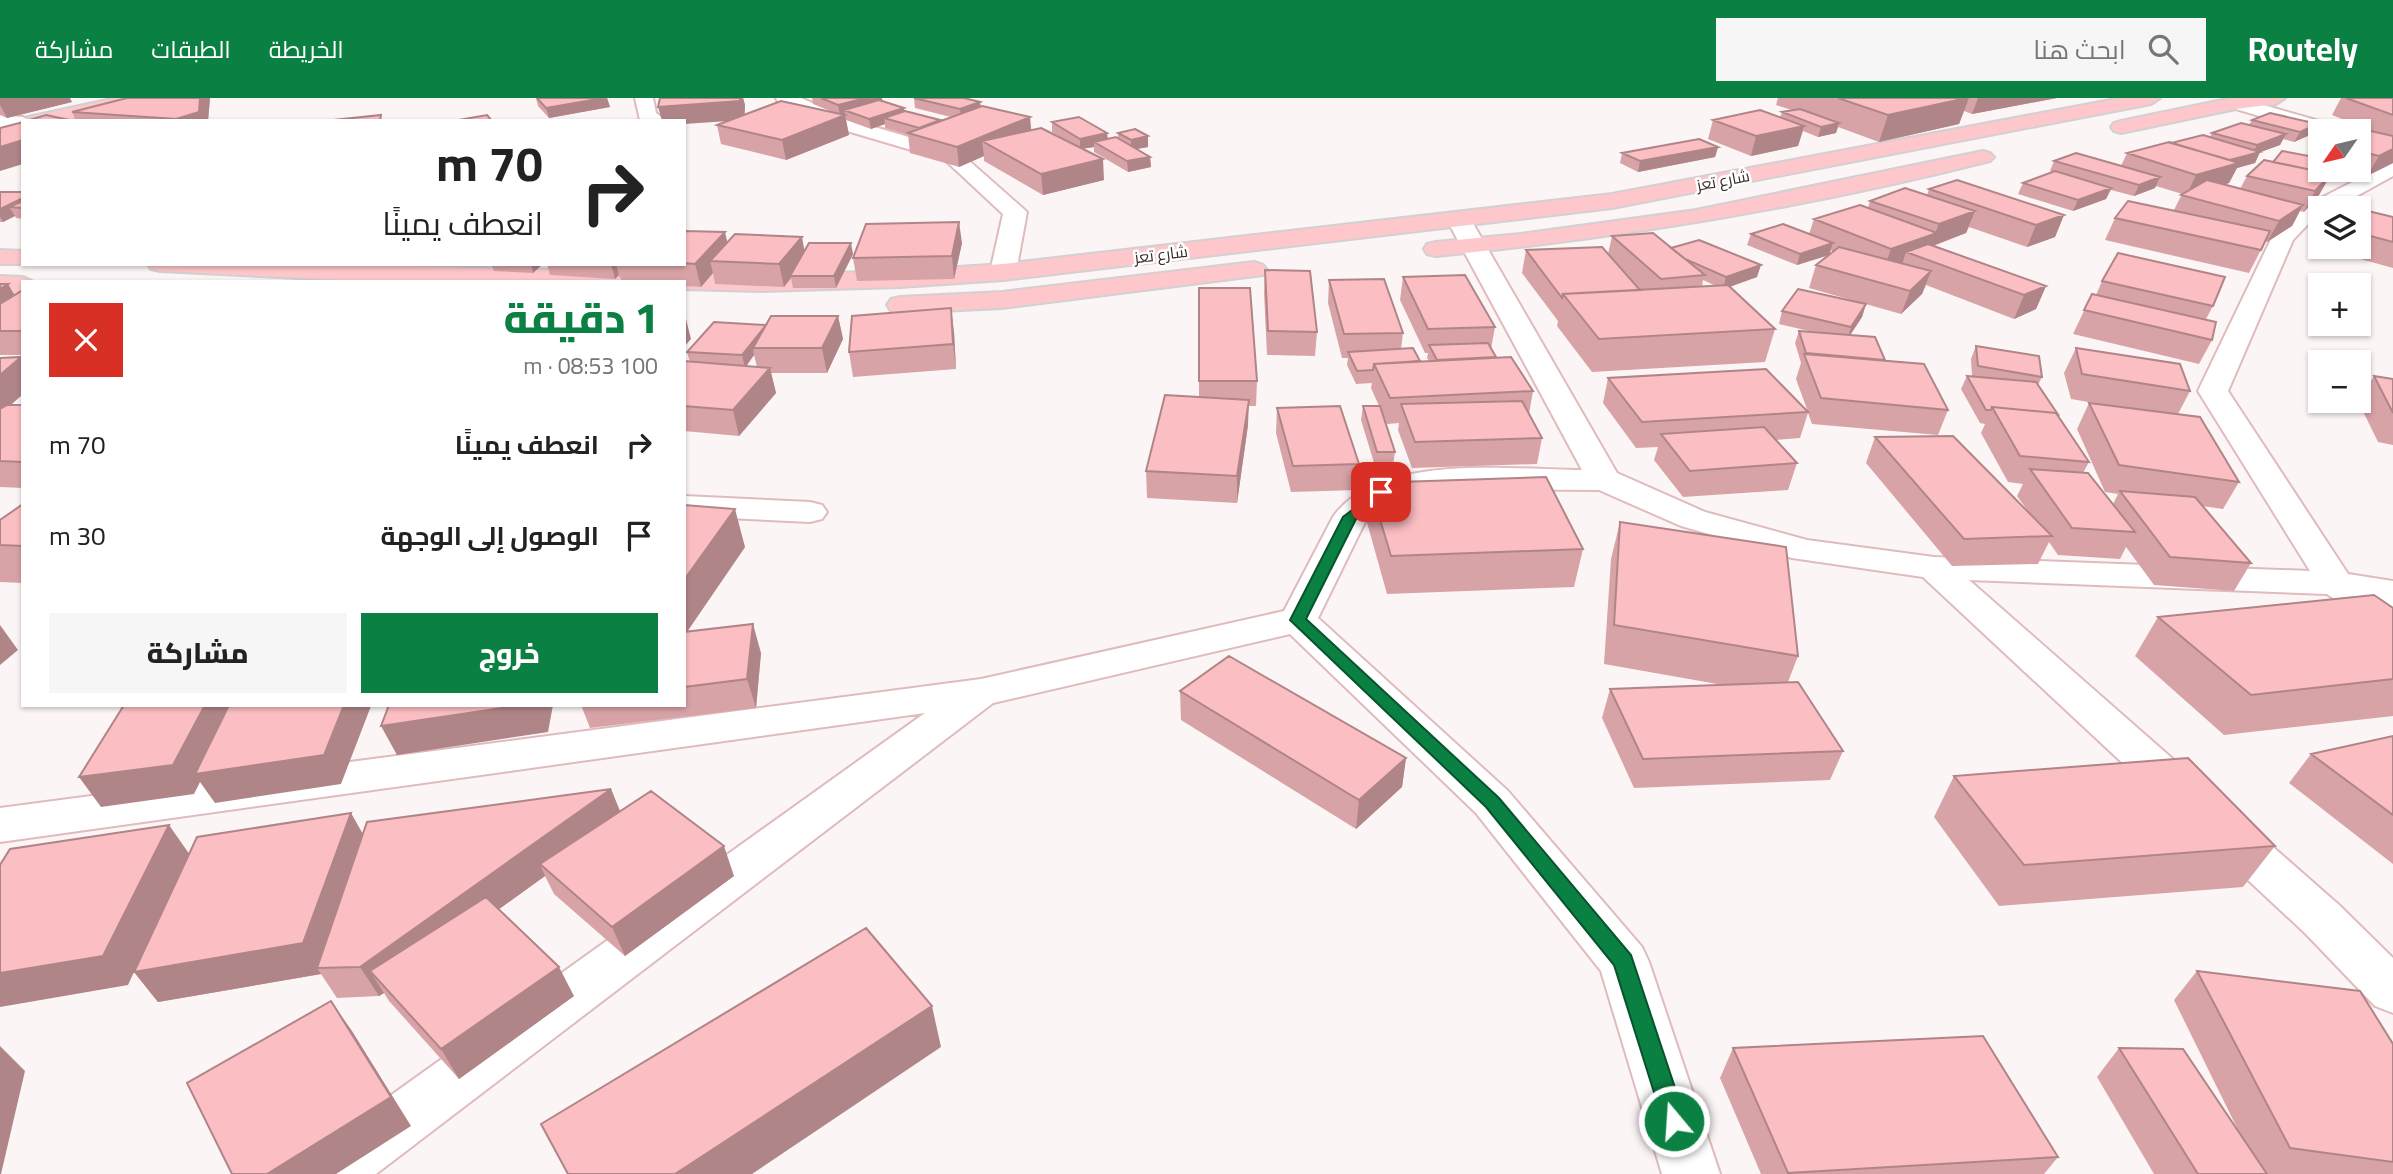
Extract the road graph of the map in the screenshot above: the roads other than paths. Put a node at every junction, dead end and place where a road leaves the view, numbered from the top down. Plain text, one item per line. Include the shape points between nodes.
1 (111, 98) edge
2 (143, 98) edge
3 (644, 98) edge
4 (2151, 98) edge
5 (2276, 98) edge
6 (2236, 103) junction
7 (779, 106) edge
8 (40, 119) edge
9 (43, 119) edge
10 (653, 119) edge
11 (0, 121) edge
12 (21, 123) edge
13 (21, 124) edge
14 (2308, 124) edge
15 (0, 130) edge
16 (2101, 132) dead end
17 (2007, 152) dead end
18 (2393, 167) edge
19 (2347, 196) edge
20 (2308, 221) edge
21 (1466, 232) junction
22 (1417, 251) dead end
23 (0, 257) edge
24 (21, 258) edge
25 (202, 266) edge
26 (1279, 267) edge
27 (1003, 272) junction
28 (630, 280) edge
29 (686, 281) edge
30 (0, 284) edge
31 (21, 285) edge
32 (877, 306) dead end
33 (1604, 480) junction
34 (686, 506) edge
35 (810, 512) dead end
36 (1934, 568) junction
37 (2336, 583) junction
38 (2393, 592) edge
39 (1298, 620) junction
40 (2393, 621) edge
41 (981, 692) junction
42 (0, 825) edge
43 (2393, 991) edge
44 (330, 1174) edge
45 (1691, 1174) edge

1 - 8 main road
2 - 9 main road
3 - 10 street via 647,116
4 - 21 main road, شارع تعز
5 - 6 main road
6 - 14 street
6 - 16 main road
7 - 27 street via 810,109 844,124 952,156 1015,212
11 - 12 street
13 - 15 main road
17 - 21 main road, شارع تعز via 1696,217 1520,241
18 - 19 street
20 - 37 street via 2282,238 2213,391
21 - 22 main road, شارع تعز
21 - 27 main road, شارع تعز
21 - 33 street
23 - 24 main road
25 - 28 main road, شارع تعز
26 - 32 main road, شارع تعز via 1002,300
27 - 29 main road, شارع تعز via 900,279
30 - 31 main road
33 - 36 street via 1693,519 1805,550
33 - 39 street via 1428,479 1381,492 1350,517
34 - 35 street
36 - 37 street
36 - 43 street via 2322,919
37 - 38 street
37 - 40 street
39 - 41 street
39 - 45 street via 1492,802 1624,961
41 - 42 street
41 - 44 street

